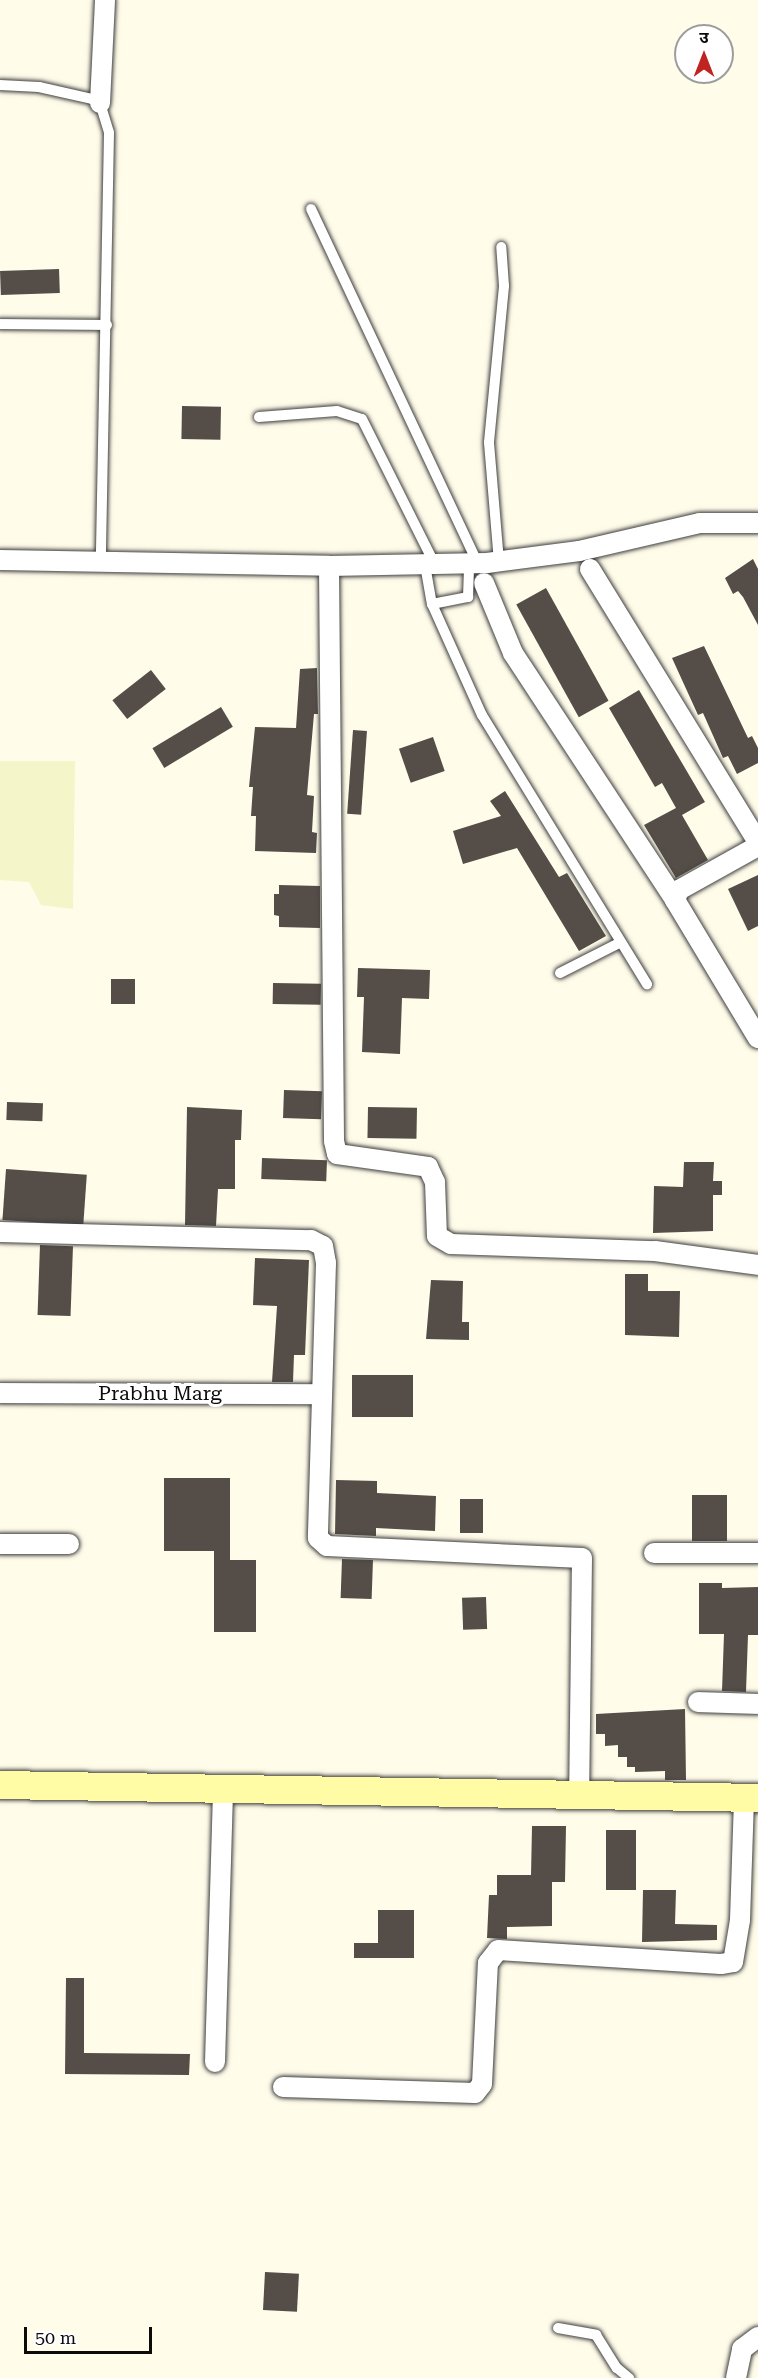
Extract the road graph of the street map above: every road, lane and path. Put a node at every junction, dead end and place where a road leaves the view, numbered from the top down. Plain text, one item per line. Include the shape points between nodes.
1 (105, 0) edge
2 (0, 85) edge
3 (100, 103) junction
4 (311, 209) dead end
5 (501, 247) dead end
6 (0, 324) edge
7 (107, 325) junction
8 (260, 417) dead end
9 (758, 523) edge
10 (0, 560) edge
11 (101, 561) junction
12 (499, 562) junction
13 (473, 564) junction
14 (430, 565) junction
15 (329, 566) junction
16 (590, 569) dead end
17 (484, 583) dead end
18 (432, 604) junction
19 (758, 844) edge
20 (675, 900) junction
21 (621, 942) junction
22 (560, 973) dead end
23 (647, 984) dead end
24 (758, 1038) edge
25 (0, 1232) edge
26 (758, 1265) edge
27 (0, 1392) edge
28 (321, 1394) junction
29 (0, 1544) edge
30 (69, 1544) dead end
31 (654, 1553) dead end
32 (758, 1553) edge
33 (698, 1702) dead end
34 (758, 1704) edge
35 (0, 1785) edge
36 (223, 1789) junction
37 (579, 1795) junction
38 (751, 1798) edge
39 (215, 2062) dead end
40 (283, 2087) dead end
41 (558, 2328) dead end
42 (758, 2337) edge
43 (630, 2378) edge
44 (736, 2378) edge

1 - 3 street
2 - 3 lane via 62,91
3 - 7 lane via 109,133
4 - 13 lane
5 - 12 lane via 503,303 489,442
6 - 7 lane
7 - 11 lane
8 - 14 lane via 337,411 362,419
9 - 12 street via 700,523 579,551
10 - 11 street
11 - 15 street
12 - 13 street
13 - 14 street
13 - 18 lane via 468,597
14 - 15 street
14 - 18 lane
15 - 26 street via 334,1141 338,1154 428,1167 435,1182 437,1236 451,1244 655,1251
16 - 19 street
17 - 20 street via 513,653
18 - 21 lane via 482,715
19 - 20 street via 679,890
20 - 24 street
21 - 22 lane
21 - 23 lane
25 - 28 street via 318,1242 326,1253
27 - 28 street, Prabhu Marg
28 - 37 street via 316,1532 322,1543 582,1558
29 - 30 street
31 - 32 street
33 - 34 street
35 - 36 street
36 - 37 street
36 - 39 street
37 - 38 street
38 - 40 street via 733,1962 498,1950 488,1963 482,2084 475,2093
41 - 43 lane via 596,2335 617,2368
42 - 44 street via 742,2349

